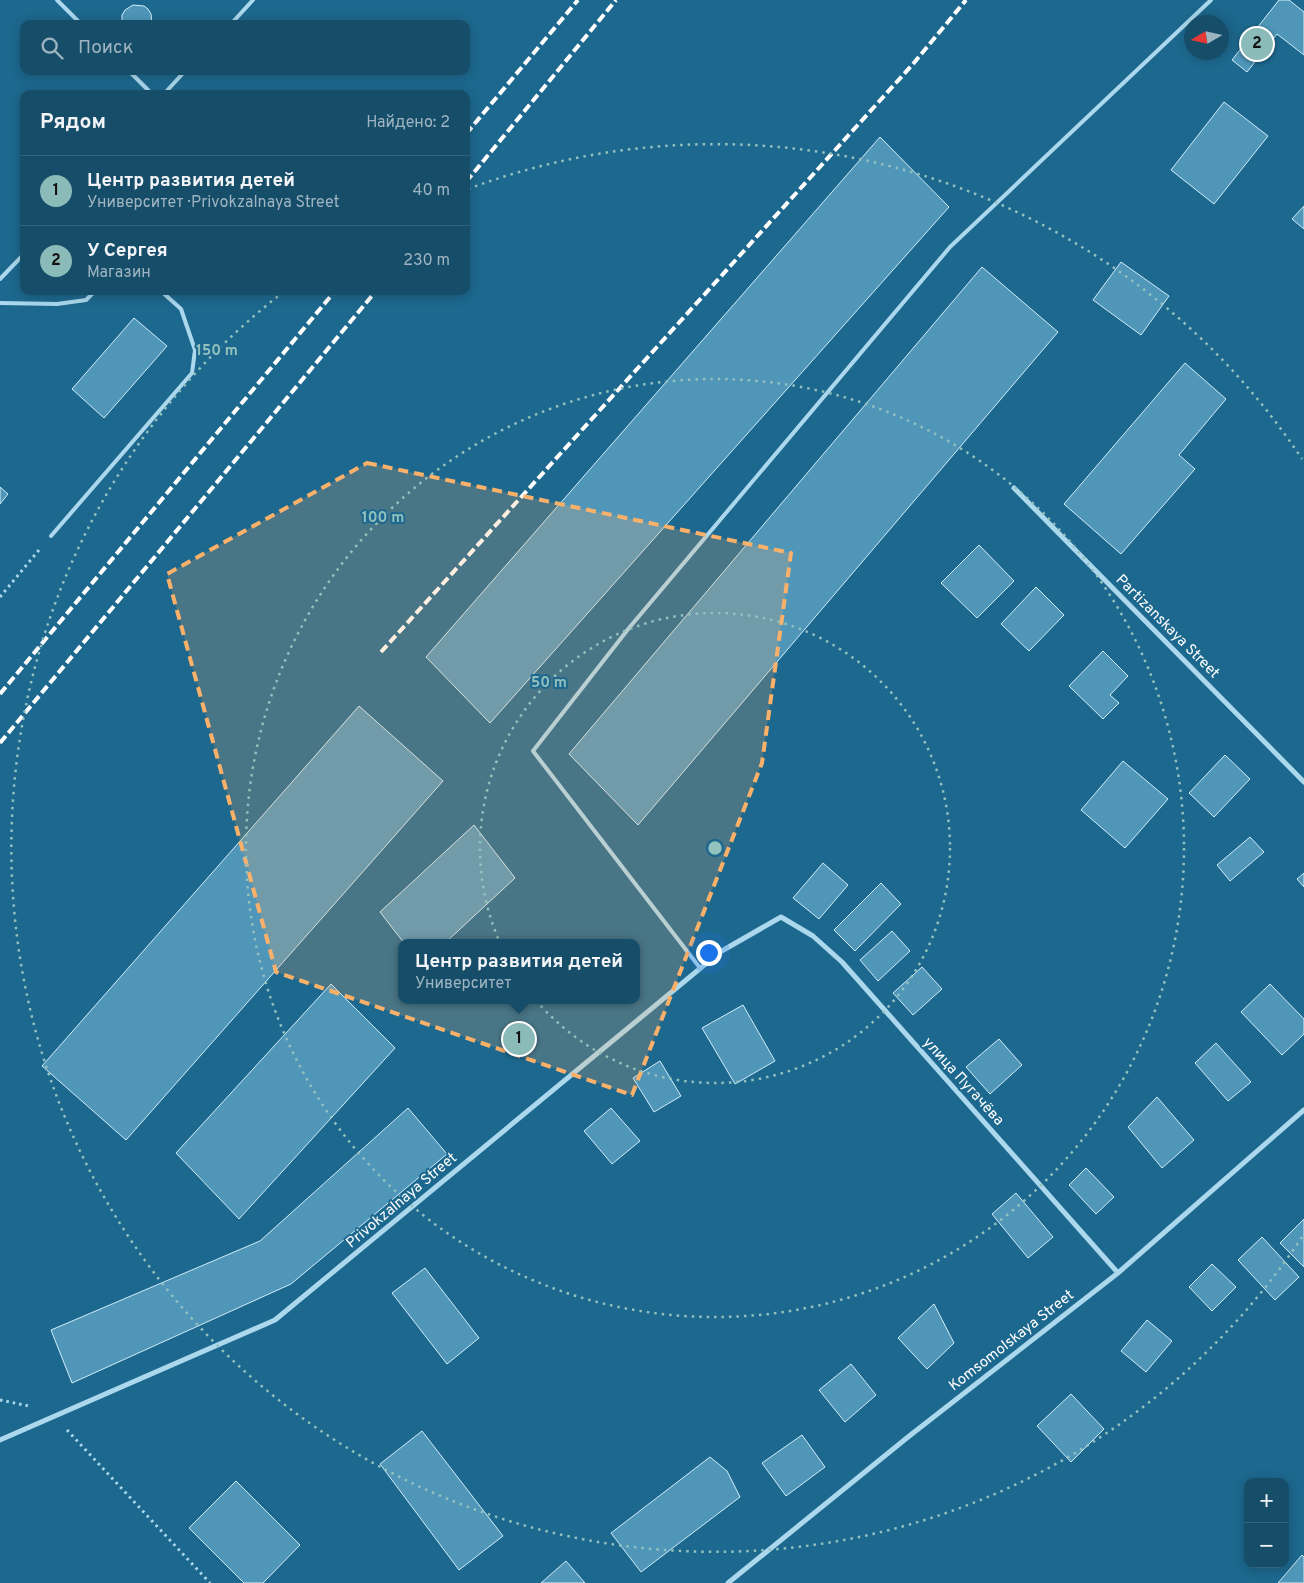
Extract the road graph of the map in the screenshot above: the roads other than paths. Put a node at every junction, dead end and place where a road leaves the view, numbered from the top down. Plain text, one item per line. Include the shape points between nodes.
1 (57, 0) edge
2 (253, 0) edge
3 (1211, 0) edge
4 (77, 20) edge
5 (235, 20) edge
6 (133, 75) edge
7 (181, 75) edge
8 (148, 90) edge
9 (168, 90) edge
10 (20, 258) edge
11 (0, 279) edge
12 (90, 295) edge
13 (166, 295) edge
14 (0, 303) edge
15 (1014, 488) dead end
16 (51, 536) road end
17 (1304, 782) edge
18 (781, 917) joint
19 (700, 968) junction
20 (1304, 1110) edge
21 (1118, 1273) junction
22 (0, 1440) edge
23 (728, 1583) edge

1 - 4 lane
2 - 5 lane
3 - 19 lane via 950,247 628,628 533,751
6 - 8 lane
7 - 9 lane
10 - 11 lane
12 - 14 lane via 86,300 57,304
13 - 16 lane via 181,309 195,350 192,373
15 - 17 street, Partizanskaya Street
18 - 19 street, Privokzalnaya Street via 720,952
18 - 21 street, улица Пугачёва via 813,936 842,962
19 - 22 street, Privokzalnaya Street via 275,1320
20 - 21 street, Komsomolskaya Street
21 - 23 street, Komsomolskaya Street

